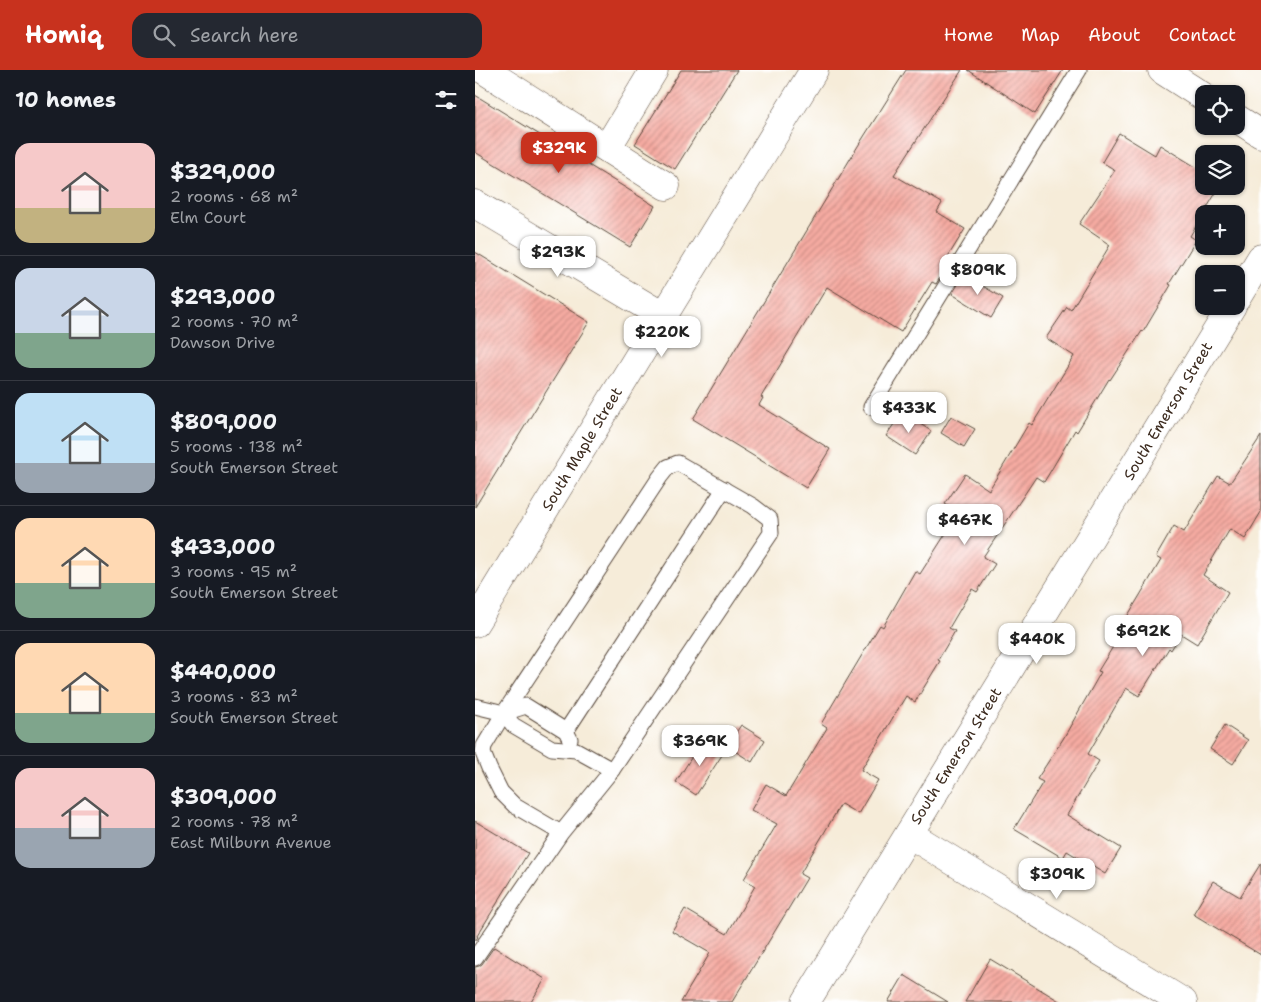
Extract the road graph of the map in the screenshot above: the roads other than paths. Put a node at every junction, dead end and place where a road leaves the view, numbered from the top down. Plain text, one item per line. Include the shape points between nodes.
1 (484, 70) edge
2 (654, 70) edge
3 (814, 70) edge
4 (1079, 70) edge
5 (1162, 70) edge
6 (1195, 91) edge
7 (1245, 124) edge
8 (1261, 134) edge
9 (607, 148) junction
10 (666, 186) dead end
11 (475, 204) edge
12 (1261, 258) edge
13 (1245, 284) edge
14 (1226, 315) edge
15 (663, 316) junction
16 (871, 407) dead end
17 (724, 489) junction
18 (475, 623) edge
19 (475, 706) edge
20 (504, 713) junction
21 (566, 731) junction
22 (576, 750) junction
23 (612, 770) junction
24 (561, 833) junction
25 (909, 834) junction
26 (475, 958) edge
27 (806, 1002) edge
28 (1183, 1002) edge

1 - 9 street
2 - 9 street
3 - 15 street, South Maple Street
4 - 16 lane
5 - 6 street
7 - 8 street
9 - 10 street
11 - 15 street
12 - 13 street
14 - 25 street, South Emerson Street
15 - 18 street, South Maple Street
17 - 20 lane via 678,463 668,467
17 - 21 lane
17 - 23 lane via 769,519 771,533
19 - 20 lane
20 - 21 lane via 526,706
20 - 22 lane via 513,725 552,748
20 - 24 lane via 484,746 483,753 489,768 501,792 515,806
21 - 22 lane
22 - 23 lane
23 - 24 lane
24 - 26 lane
25 - 27 street, South Emerson Street
25 - 28 street

